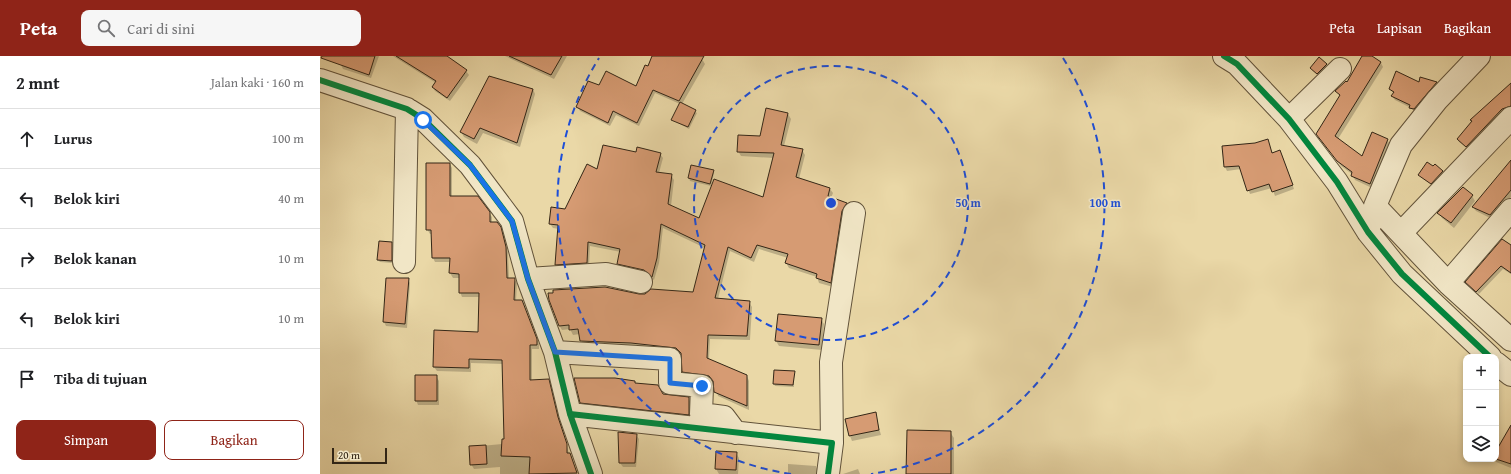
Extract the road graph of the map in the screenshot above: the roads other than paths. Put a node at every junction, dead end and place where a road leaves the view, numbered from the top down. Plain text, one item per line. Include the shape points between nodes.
1 (1224, 56) edge
2 (1479, 56) edge
3 (1340, 69) dead end
4 (320, 80) edge
5 (407, 110) junction
6 (1511, 118) edge
7 (1289, 119) junction
8 (1375, 206) junction
9 (1511, 210) edge
10 (854, 213) dead end
11 (1368, 232) junction
12 (1401, 233) junction
13 (404, 262) dead end
14 (528, 279) junction
15 (641, 282) dead end
16 (1448, 283) junction
17 (1507, 328) edge
18 (555, 352) junction
19 (1485, 353) edge
20 (1499, 365) edge
21 (1511, 375) edge
22 (570, 414) junction
23 (736, 433) junction
24 (832, 443) junction
25 (591, 474) edge
26 (828, 474) edge

1 - 7 street via 1237,64
2 - 8 street via 1437,100 1401,146
3 - 7 street
4 - 5 street
5 - 13 street
5 - 14 street via 423,120 470,165 512,221
6 - 12 street
7 - 11 street via 1338,182
8 - 11 street
8 - 12 street
9 - 16 street
10 - 24 street via 830,362
11 - 19 street via 1402,274
12 - 16 street
14 - 15 street via 606,274
14 - 18 street
16 - 17 street
17 - 19 street
18 - 22 street
18 - 23 street via 670,359 670,383 702,386 700,414 724,417
20 - 21 street
22 - 23 street
22 - 25 street
23 - 24 street
24 - 26 street

